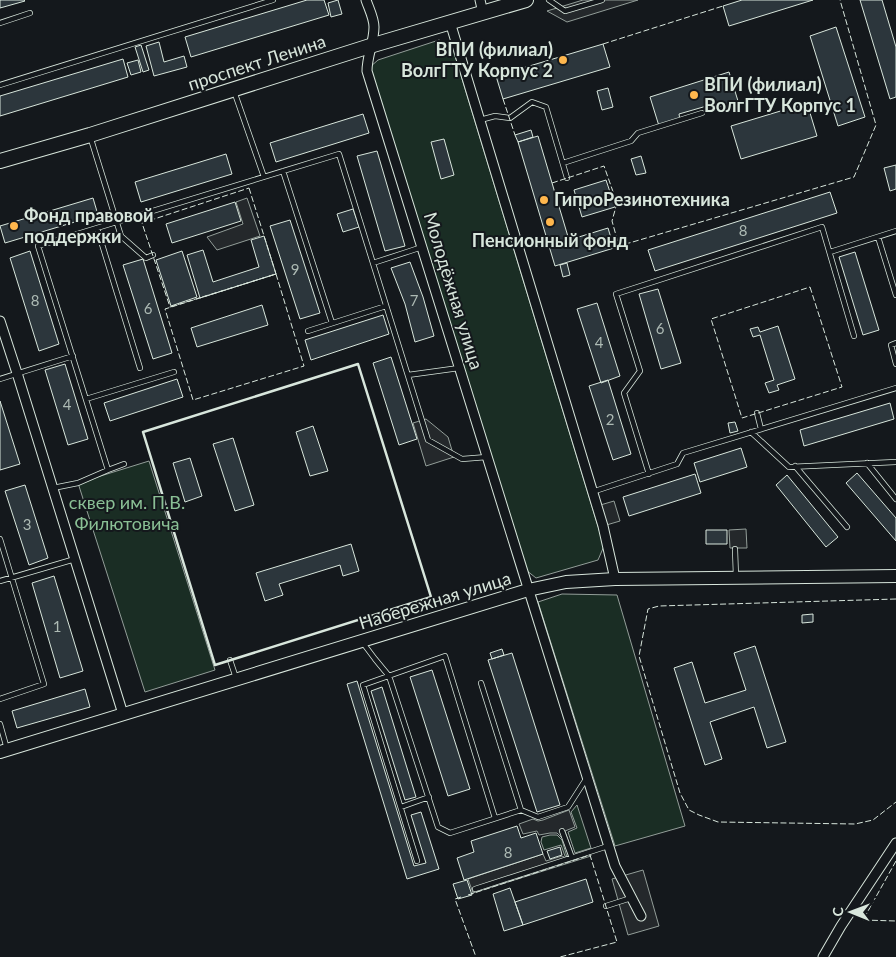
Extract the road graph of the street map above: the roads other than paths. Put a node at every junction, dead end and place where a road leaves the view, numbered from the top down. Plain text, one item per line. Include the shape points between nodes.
1 (272, 0) edge
2 (366, 0) edge
3 (526, 0) edge
4 (549, 0) edge
5 (602, 0) edge
6 (482, 6) edge
7 (30, 13) dead end
8 (450, 22) junction
9 (0, 23) edge
10 (370, 46) junction
11 (0, 85) edge
12 (233, 90) junction
13 (702, 113) dead end
14 (480, 120) junction
15 (90, 135) junction
16 (0, 161) edge
17 (563, 163) junction
18 (284, 171) junction
19 (264, 177) junction
20 (567, 178) dead end
21 (117, 222) junction
22 (97, 228) junction
23 (896, 231) edge
24 (878, 237) junction
25 (422, 247) junction
26 (830, 252) junction
27 (153, 256) dead end
28 (373, 263) junction
29 (896, 295) edge
30 (386, 306) junction
31 (0, 321) edge
32 (332, 323) junction
33 (308, 331) dead end
34 (854, 336) dead end
35 (896, 344) edge
36 (73, 356) junction
37 (896, 364) edge
38 (140, 368) dead end
39 (459, 368) junction
40 (174, 372) dead end
41 (17, 373) junction
42 (408, 375) junction
43 (0, 379) edge
44 (896, 388) edge
45 (86, 399) junction
46 (757, 414) dead end
47 (761, 429) junction
48 (752, 432) junction
49 (487, 457) junction
50 (896, 462) edge
51 (867, 463) junction
52 (124, 464) dead end
53 (794, 466) junction
54 (108, 470) junction
55 (649, 474) junction
56 (53, 488) junction
57 (592, 492) junction
58 (896, 499) edge
59 (847, 527) dead end
60 (0, 539) edge
61 (735, 548) dead end
62 (75, 559) junction
63 (896, 576) edge
64 (12, 577) junction
65 (736, 578) junction
66 (615, 579) junction
67 (0, 581) edge
68 (528, 590) junction
69 (362, 641) junction
70 (230, 660) dead end
71 (389, 676) junction
72 (236, 680) junction
73 (481, 683) dead end
74 (0, 699) edge
75 (123, 714) junction
76 (0, 724) edge
77 (4, 751) edge
78 (588, 778) junction
79 (429, 797) junction
80 (401, 807) junction
81 (521, 810) junction
82 (495, 818) junction
83 (562, 831) dead end
84 (896, 843) edge
85 (610, 846) junction
86 (572, 858) junction
87 (418, 861) dead end
88 (475, 889) dead end
89 (631, 898) junction
90 (606, 906) dead end
91 (640, 916) dead end
92 (823, 957) edge

1 - 11 lane
2 - 10 street, Молодёжная улица via 374,30
3 - 6 main road, проспект Ленина
4 - 5 lane via 565,11
6 - 8 main road, проспект Ленина
7 - 9 lane
8 - 10 main road, проспект Ленина
8 - 14 street
10 - 12 main road, проспект Ленина
10 - 25 street, Молодёжная улица via 367,71
12 - 15 main road, проспект Ленина
12 - 19 lane
13 - 17 lane via 638,133 632,141
14 - 17 lane via 495,116 510,118 532,102 546,107
14 - 57 street
15 - 16 main road, проспект Ленина
15 - 21 lane
17 - 20 lane
18 - 19 lane
18 - 28 lane via 339,154
18 - 32 lane
19 - 21 lane
21 - 22 lane
21 - 27 lane via 121,236 146,258
22 - 36 lane via 38,246
22 - 38 lane
23 - 24 lane
24 - 26 lane
24 - 29 lane
25 - 28 lane
25 - 39 street, Молодёжная улица
26 - 34 lane
26 - 55 lane via 822,227 616,294 640,371 624,393
28 - 30 lane
30 - 32 lane
30 - 42 lane
31 - 41 street
32 - 33 lane
35 - 37 lane via 891,345
36 - 41 lane
36 - 45 lane
39 - 42 lane
39 - 49 street, Молодёжная улица
40 - 45 lane
41 - 43 lane
41 - 56 street
42 - 49 lane via 428,440 462,458
44 - 47 lane
45 - 54 lane
46 - 47 lane
47 - 48 lane
48 - 53 lane via 789,466
48 - 55 lane via 683,454 677,464
49 - 68 street, Молодёжная улица
50 - 51 lane
51 - 53 lane
51 - 58 lane
52 - 54 lane
53 - 59 lane
54 - 56 lane via 78,483
55 - 57 lane
56 - 62 street
57 - 66 street
60 - 64 lane
61 - 65 lane
62 - 64 lane
62 - 75 street
63 - 65 street, Набережная улица
64 - 67 lane
64 - 74 lane via 44,684
65 - 66 street, Набережная улица
66 - 68 street, Набережная улица via 566,582
68 - 69 street, Набережная улица
68 - 78 street, Молодёжная улица
69 - 71 lane
69 - 72 street, Набережная улица
70 - 72 lane
71 - 79 lane
71 - 80 lane via 363,685
71 - 82 lane via 445,656
72 - 75 street, Набережная улица
73 - 81 lane
75 - 77 street, Набережная улица
76 - 77 lane
78 - 81 lane via 568,807 538,817
78 - 85 street, Молодёжная улица
79 - 80 lane
79 - 82 lane via 438,827 450,833
80 - 87 lane
81 - 82 lane
83 - 86 lane
84 - 92 street
85 - 86 lane
85 - 89 street, Молодёжная улица
86 - 88 lane
89 - 90 lane
89 - 91 street, Молодёжная улица

